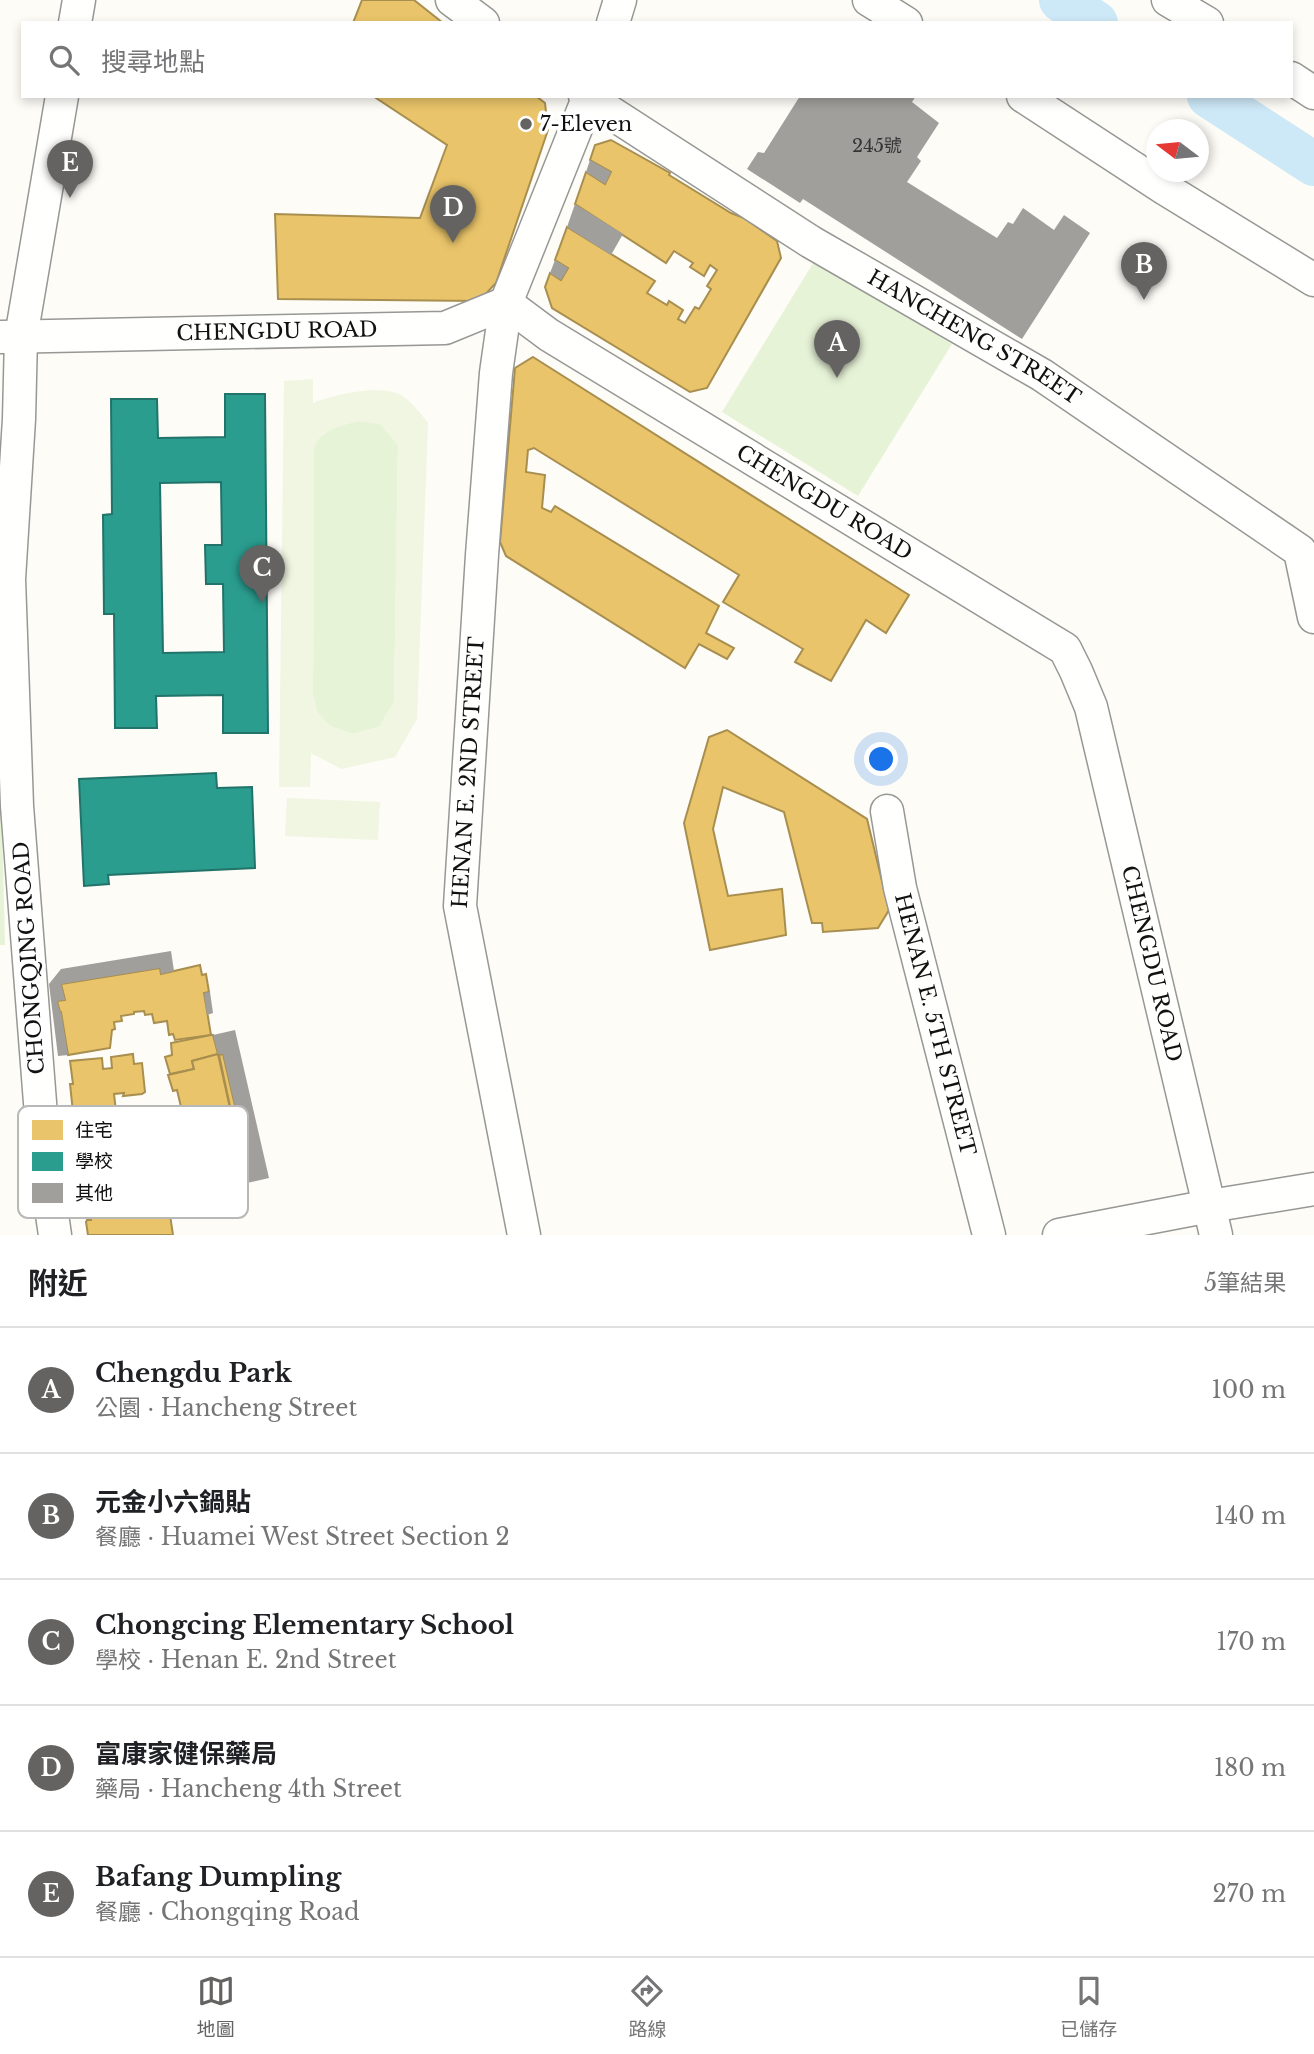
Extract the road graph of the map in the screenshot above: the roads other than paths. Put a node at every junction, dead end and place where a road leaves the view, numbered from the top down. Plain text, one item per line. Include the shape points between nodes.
1 (79, 0) edge
2 (452, 0) edge
3 (620, 0) edge
4 (869, 0) edge
5 (1168, 0) edge
6 (75, 21) edge
7 (481, 21) edge
8 (614, 21) edge
9 (903, 21) edge
10 (1204, 21) edge
11 (1293, 79) edge
12 (1314, 93) edge
13 (62, 98) edge
14 (588, 98) edge
15 (590, 98) edge
16 (1026, 98) edge
17 (1314, 280) edge
18 (506, 303) junction
19 (10, 337) edge
20 (1314, 617) edge
21 (887, 811) dead end
22 (40, 1106) edge
23 (1314, 1189) edge
24 (1213, 1221) edge
25 (524, 1235) edge
26 (989, 1235) edge
27 (1059, 1235) edge

1 - 6 street
2 - 7 street
3 - 8 street
4 - 9 street
5 - 10 street
11 - 12 street
13 - 19 street, CHONGQING ROAD
14 - 18 street, HENAN E. 2ND STREET
15 - 20 street, HANCHENG STREET via 811,242 1042,375 1300,551
16 - 17 street
18 - 19 street, CHENGDU ROAD via 445,328
18 - 24 street, CHENGDU ROAD via 549,335 1065,649 1091,707
18 - 25 street, HENAN E. 2ND STREET via 482,555 460,906
19 - 22 street, CHONGQING ROAD via 19,419 9,579 18,806
21 - 26 street, HENAN E. 5TH STREET via 900,888
23 - 24 street
24 - 27 street

